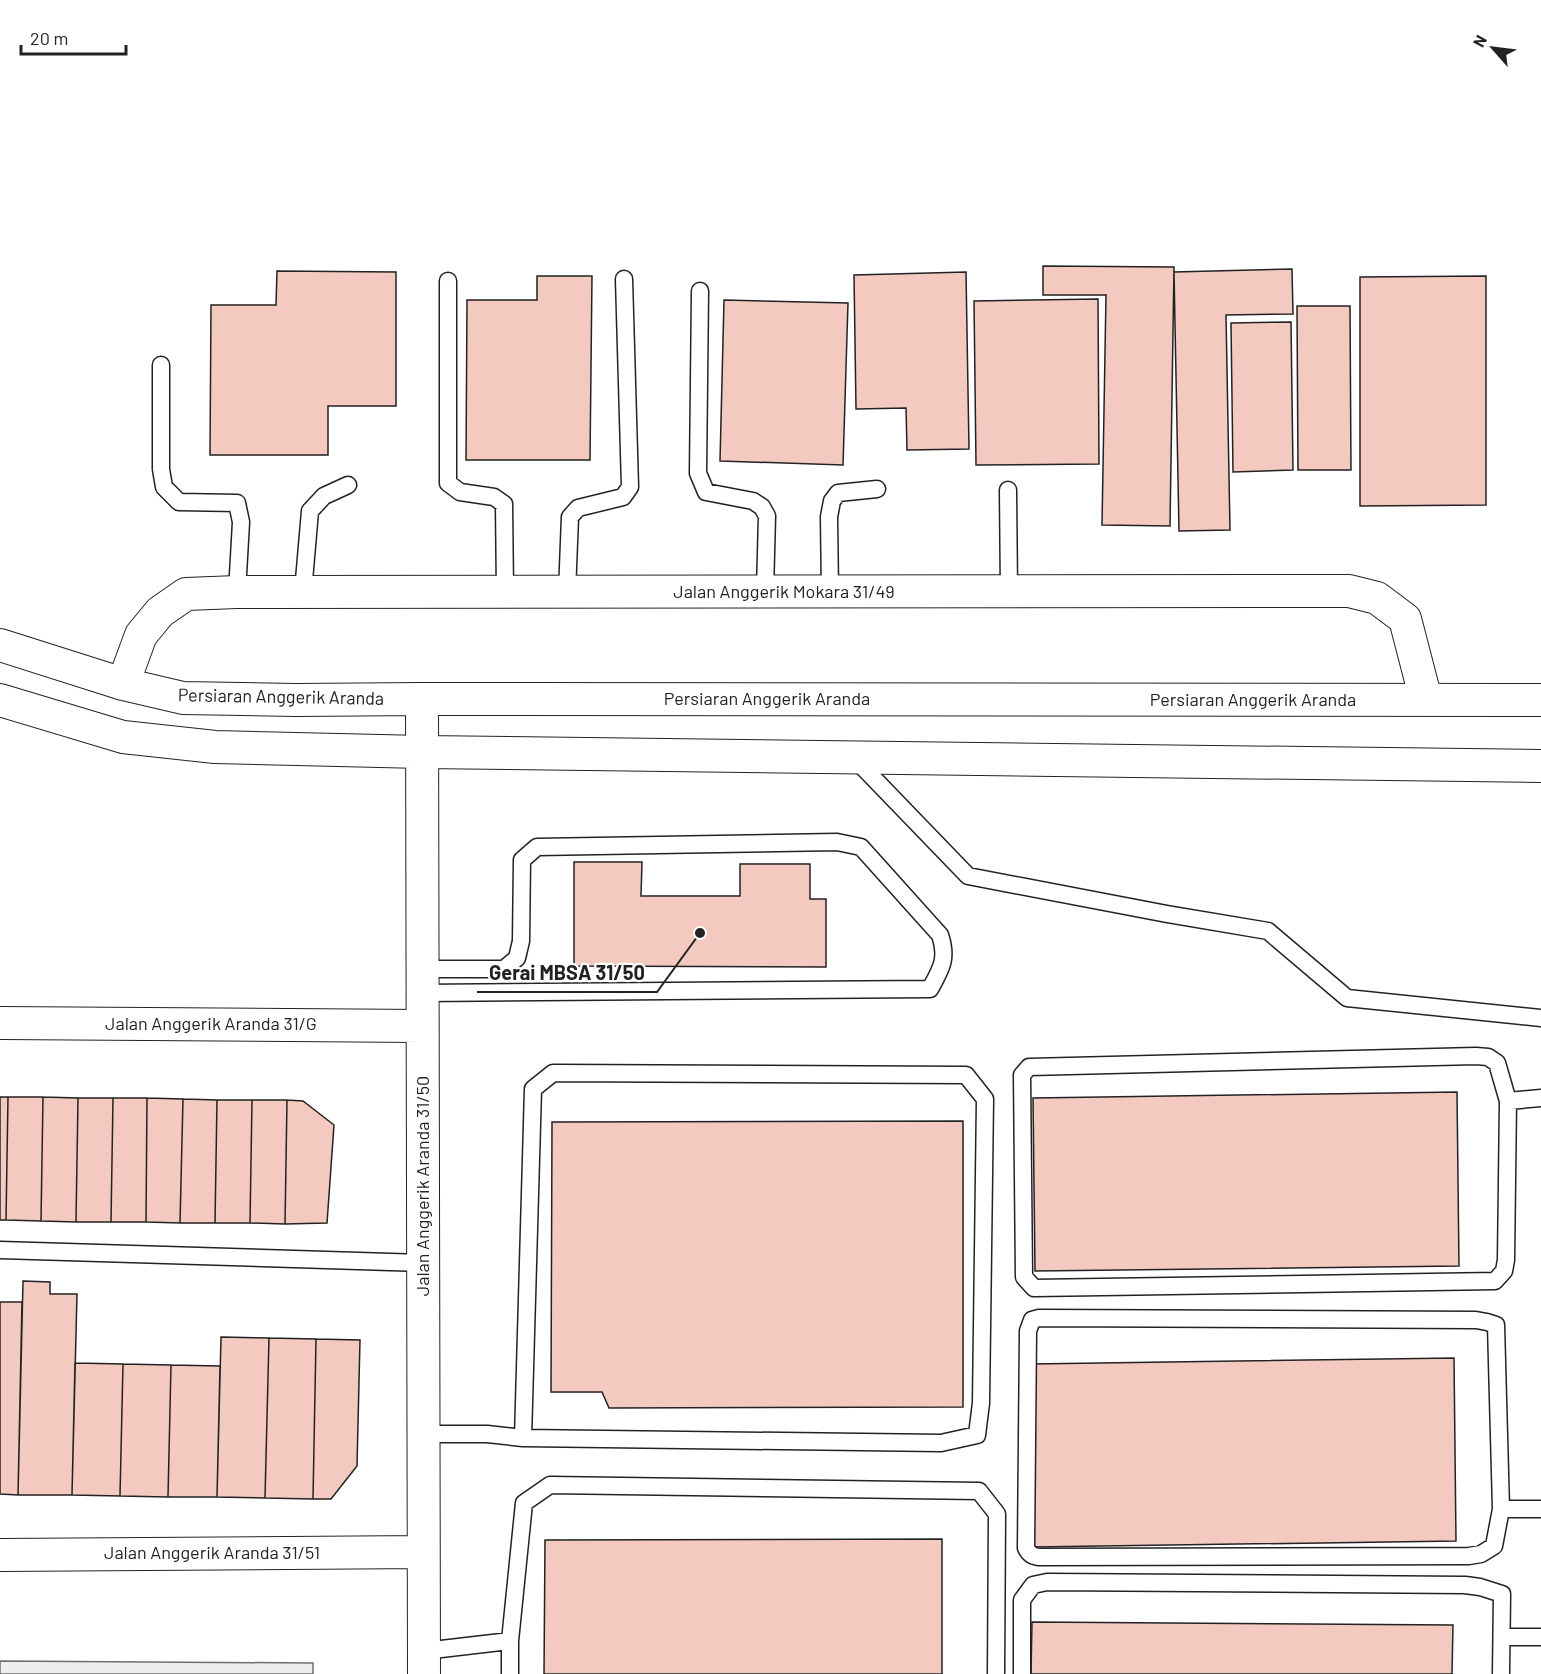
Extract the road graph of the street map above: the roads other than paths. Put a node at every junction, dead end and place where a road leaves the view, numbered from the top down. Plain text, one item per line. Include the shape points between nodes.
1 (624, 279) dead end
2 (448, 281) dead end
3 (700, 291) dead end
4 (161, 365) dead end
5 (348, 485) dead end
6 (877, 489) dead end
7 (1008, 490) dead end
8 (765, 591) junction
9 (237, 592) junction
10 (303, 592) junction
11 (505, 592) junction
12 (567, 592) junction
13 (830, 592) junction
14 (1009, 592) junction
15 (0, 645) edge
16 (123, 684) junction
17 (422, 699) junction
18 (0, 700) edge
19 (1426, 700) junction
20 (1541, 700) edge
21 (422, 752) junction
22 (853, 757) junction
23 (1541, 766) edge
24 (422, 981) junction
25 (1541, 1018) edge
26 (0, 1023) edge
27 (422, 1026) junction
28 (1541, 1098) edge
29 (1508, 1101) junction
30 (0, 1250) edge
31 (423, 1263) junction
32 (423, 1434) junction
33 (523, 1438) junction
34 (1501, 1509) junction
35 (1541, 1509) edge
36 (423, 1552) junction
37 (0, 1555) edge
38 (1502, 1637) junction
39 (1541, 1637) edge
40 (510, 1641) junction
41 (424, 1663) edge
42 (510, 1674) edge
43 (996, 1674) edge
44 (1022, 1674) edge
45 (1501, 1674) edge

1 - 12 lane via 630,487 623,497 578,508 570,517
2 - 11 lane via 448,483 460,492 494,497 504,504
3 - 8 lane via 698,473 706,492 753,501 762,507 767,516
4 - 9 lane via 164,488 179,502 237,503 241,522
5 - 10 lane via 324,496 310,511
6 - 13 lane via 838,493 832,501
7 - 14 lane
8 - 12 street, Jalan Anggerik Mokara 31/49
8 - 13 street, Jalan Anggerik Mokara 31/49
9 - 10 street, Jalan Anggerik Mokara 31/49
9 - 16 street, Jalan Anggerik Mokara 31/49 via 186,594 160,612 141,635
10 - 11 street, Jalan Anggerik Mokara 31/49
11 - 12 street, Jalan Anggerik Mokara 31/49
13 - 14 street, Jalan Anggerik Mokara 31/49
14 - 19 street, Jalan Anggerik Mokara 31/49 via 1349,591 1377,598 1405,619
15 - 16 street, Persiaran Anggerik Aranda
16 - 17 street, Persiaran Anggerik Aranda via 183,698
17 - 19 street, Persiaran Anggerik Aranda
17 - 21 street, Jalan Anggerik Aranda 31/50
18 - 21 street via 123,737 215,747
19 - 20 street, Persiaran Anggerik Aranda
21 - 22 street
21 - 24 street, Jalan Anggerik Aranda 31/50
22 - 23 street
22 - 25 lane via 968,876 1268,931 1347,998
24 - 24 lane via 504,969 517,958 521,941 522,860 537,847 837,842 861,847 940,935 944,948 942,968 930,989
24 - 27 street, Jalan Anggerik Aranda 31/50
26 - 27 street, Jalan Anggerik Aranda 31/G
27 - 31 street, Jalan Anggerik Aranda 31/50
28 - 29 lane
29 - 29 lane via 1506,1260 1504,1271 1495,1281 1034,1288 1024,1277 1022,1074 1029,1067 1488,1057 1497,1063
30 - 31 lane
31 - 32 street, Jalan Anggerik Aranda 31/50
32 - 33 lane
32 - 36 street, Jalan Anggerik Aranda 31/50
33 - 33 lane via 941,1443 977,1435 981,1403 985,1098 966,1075 553,1073 532,1089
34 - 34 lane via 1496,1325 1476,1320 1032,1320 1028,1331 1026,1548 1033,1556 1469,1556 1494,1546
34 - 35 lane
36 - 37 street, Jalan Anggerik Aranda 31/51
36 - 41 street, Jalan Anggerik Aranda 31/50
38 - 39 lane
38 - 44 lane via 1502,1594 1465,1585 1047,1581 1033,1585 1022,1600
38 - 45 lane
40 - 41 lane
40 - 42 lane
40 - 43 lane via 524,1503 550,1485 979,1491 997,1514

